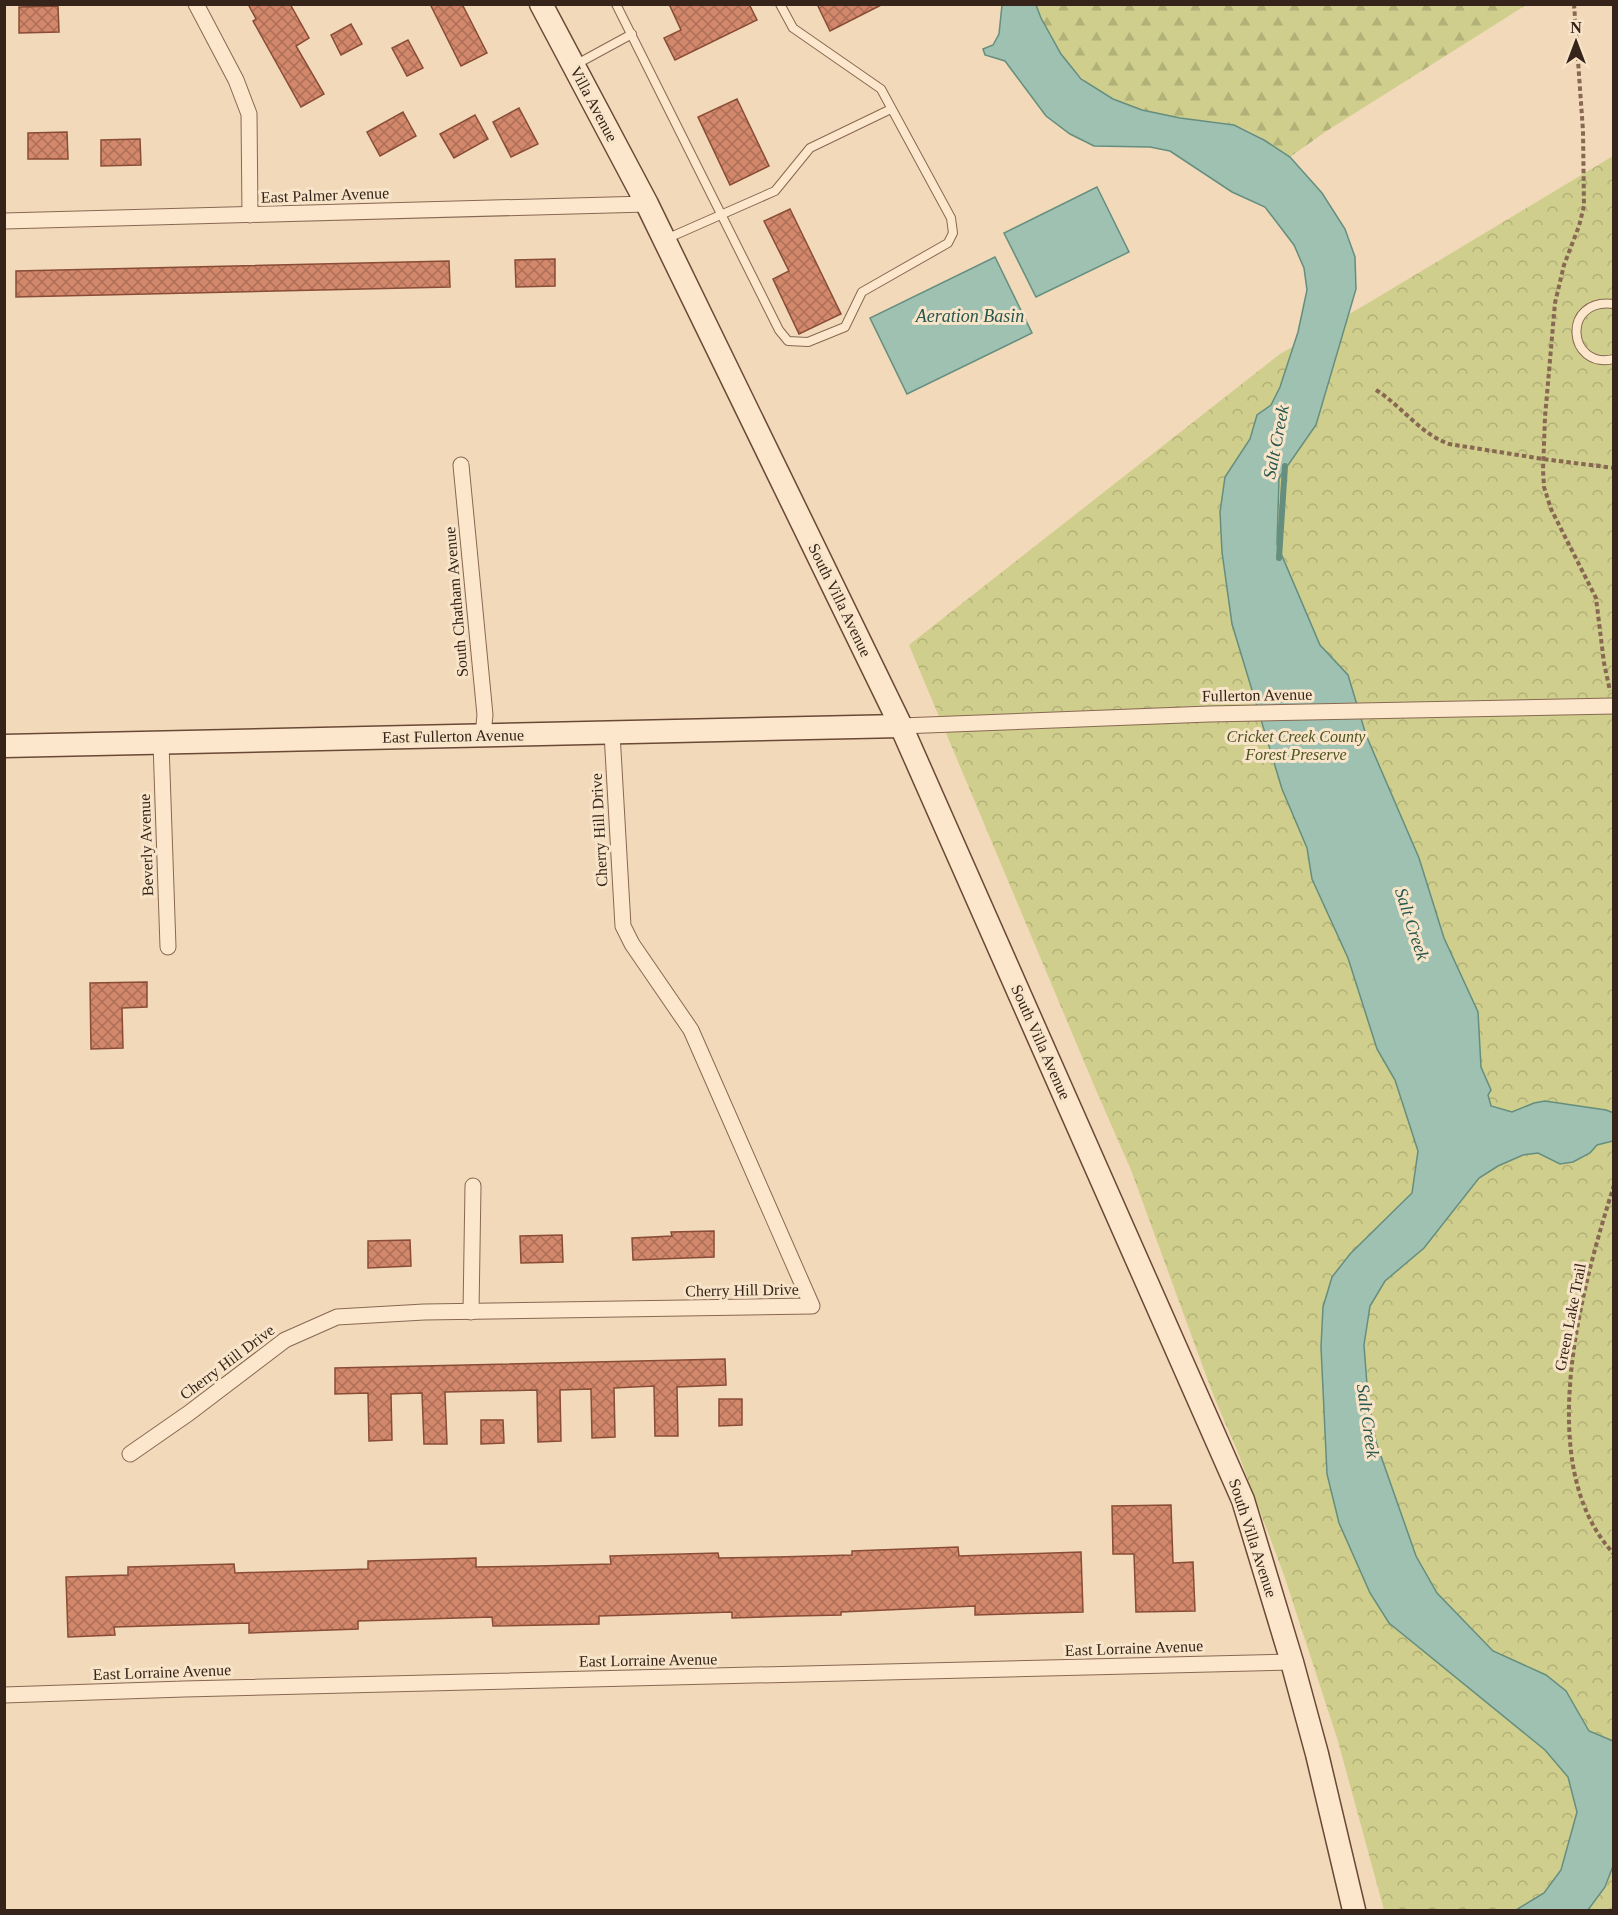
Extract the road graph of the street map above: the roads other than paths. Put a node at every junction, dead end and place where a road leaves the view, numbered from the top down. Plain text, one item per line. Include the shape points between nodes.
1 (196, 4) edge
2 (541, 4) edge
3 (616, 4) edge
4 (780, 4) edge
5 (632, 34) junction
6 (574, 66) junction
7 (891, 109) junction
8 (647, 204) junction
9 (250, 215) junction
10 (722, 215) junction
11 (4, 221) edge
12 (665, 240) junction
13 (1614, 304) edge
14 (1614, 359) edge
15 (461, 465) dead end
16 (1614, 706) edge
17 (901, 726) junction
18 (612, 733) junction
19 (483, 735) junction
20 (161, 743) junction
21 (4, 746) edge
22 (168, 947) dead end
23 (473, 1186) dead end
24 (471, 1312) junction
25 (130, 1454) dead end
26 (1292, 1662) junction
27 (4, 1695) edge
28 (1354, 1911) edge

1 - 9 street via 236,80 249,114
2 - 6 main road, Villa Avenue
3 - 5 lane
4 - 7 lane via 793,28 880,89
5 - 6 lane
5 - 10 lane
6 - 8 main road, Villa Avenue
7 - 10 lane via 810,148 775,191
7 - 10 lane via 951,218 953,233 948,243 862,292 845,327 808,342 788,341
8 - 9 street, East Palmer Avenue
8 - 12 main road, South Villa Avenue
9 - 11 street, East Palmer Avenue
10 - 12 lane
12 - 17 main road, South Villa Avenue
13 - 14 lane via 1595,304 1586,309 1576,326 1584,352 1592,358
15 - 19 street, South Chatham Avenue via 485,715
16 - 17 street, Fullerton Avenue via 1209,714
17 - 18 main road, East Fullerton Avenue
17 - 26 main road, South Villa Avenue via 1243,1500
18 - 19 main road, East Fullerton Avenue
18 - 24 street, Cherry Hill Drive via 623,926 691,1030 812,1306
19 - 20 main road, East Fullerton Avenue
20 - 21 main road, East Fullerton Avenue
20 - 22 street, Beverly Avenue
23 - 24 street
24 - 25 street, Cherry Hill Drive via 337,1317 285,1340
26 - 27 street, East Lorraine Avenue
26 - 28 main road, South Villa Avenue

